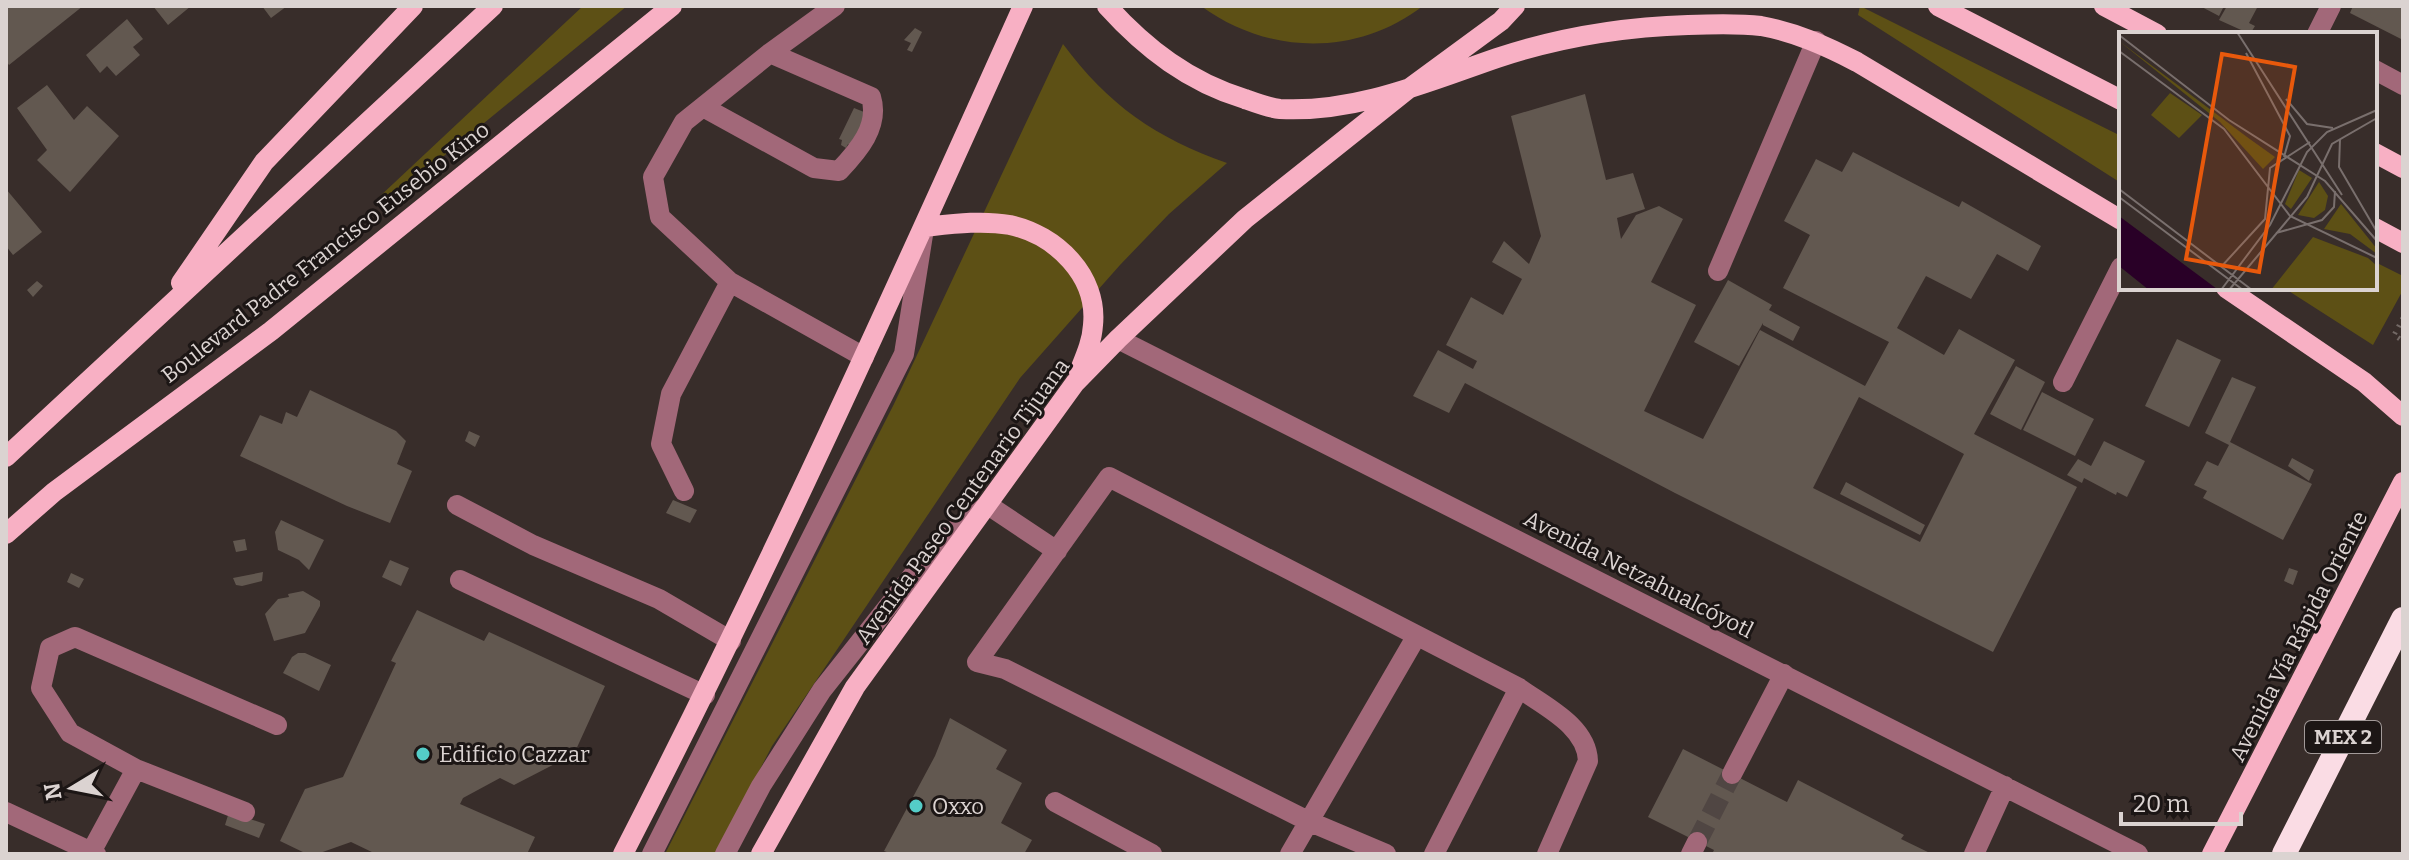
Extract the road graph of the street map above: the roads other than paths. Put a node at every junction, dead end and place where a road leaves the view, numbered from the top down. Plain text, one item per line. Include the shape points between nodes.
1 (413, 6) edge
2 (493, 6) edge
3 (672, 6) edge
4 (835, 6) edge
5 (1023, 6) edge
6 (1107, 6) edge
7 (1515, 6) edge
8 (1938, 6) edge
9 (2104, 6) edge
10 (2331, 6) edge
11 (2153, 32) edge
12 (2318, 32) edge
13 (1816, 41) junction
14 (770, 53) junction
15 (2377, 71) edge
16 (2403, 85) edge
17 (1407, 90) junction
18 (2119, 99) edge
19 (703, 107) junction
20 (2377, 154) edge
21 (2400, 167) edge
22 (2119, 219) edge
23 (924, 227) junction
24 (2377, 229) edge
25 (2403, 243) edge
26 (1718, 271) dead end
27 (2119, 271) edge
28 (730, 282) junction
29 (2229, 290) edge
30 (163, 309) junction
31 (1118, 339) junction
32 (864, 357) junction
33 (2063, 382) dead end
34 (1075, 383) junction
35 (2403, 416) edge
36 (6, 457) edge
37 (2403, 482) edge
38 (684, 491) dead end
39 (457, 505) dead end
40 (988, 505) junction
41 (6, 534) edge
42 (1057, 551) junction
43 (460, 580) dead end
44 (2403, 619) edge
45 (1416, 637) junction
46 (731, 641) junction
47 (1784, 674) junction
48 (1519, 688) junction
49 (705, 695) junction
50 (277, 725) dead end
51 (136, 769) junction
52 (1732, 774) tunnel mouth
53 (2005, 786) junction
54 (1055, 802) dead end
55 (6, 812) edge
56 (245, 812) dead end
57 (1308, 821) junction
58 (92, 853) edge
59 (623, 854) edge
60 (652, 854) edge
61 (725, 854) edge
62 (761, 854) edge
63 (1152, 854) edge
64 (1290, 854) edge
65 (1386, 854) edge
66 (1434, 854) edge
67 (1547, 854) edge
68 (1974, 854) edge
69 (2138, 854) edge
70 (2212, 854) edge
71 (2284, 854) edge

1 - 30 main road via 264,162
2 - 30 main road
3 - 41 main road, Boulevard Padre Francisco Eusebio Kino via 271,331 54,492
4 - 14 street
5 - 23 main road
6 - 17 main road via 1162,59 1198,82 1277,109 1329,109
7 - 17 main road, Avenida Paseo Centenario Tijuana
8 - 18 main road
9 - 11 main road
10 - 12 street
13 - 17 main road via 1760,26 1612,30 1500,57
13 - 22 main road
13 - 26 street
14 - 19 street
14 - 19 street via 871,97 876,112 860,149 839,171 814,168
15 - 16 street
17 - 31 main road, Avenida Paseo Centenario Tijuana via 1245,219
19 - 28 street via 684,122 653,177 660,217
20 - 21 main road
23 - 32 main road
23 - 34 main road via 1011,225 1069,257 1092,297 1094,324
23 - 60 street via 904,354
24 - 25 main road
27 - 33 street
28 - 32 street
28 - 38 street via 671,394 661,444
29 - 35 main road via 2364,382
30 - 36 main road
31 - 34 main road, Avenida Paseo Centenario Tijuana
31 - 47 street, Avenida Netzahualcóyotl
32 - 46 main road
34 - 40 main road, Avenida Paseo Centenario Tijuana
37 - 70 main road, Avenida Vía Rápida Oriente
39 - 46 street via 533,545 659,599
40 - 42 street
40 - 61 street via 940,541 822,690
40 - 62 main road, Avenida Paseo Centenario Tijuana via 855,687
42 - 45 street via 1109,477
42 - 57 street via 977,662 1005,669
43 - 49 street
44 - 71 highway, MEX 2
45 - 48 street
45 - 57 street
46 - 49 main road
47 - 52 street
47 - 53 street, Avenida Netzahualcóyotl
48 - 66 street
48 - 67 street via 1582,736 1588,752 1581,781
49 - 59 main road
50 - 51 street via 75,637 50,648 41,688 70,733
51 - 56 street
51 - 58 street
53 - 68 street
53 - 69 street, Avenida Netzahualcóyotl
54 - 63 street
55 - 58 street
57 - 64 street
57 - 65 street

